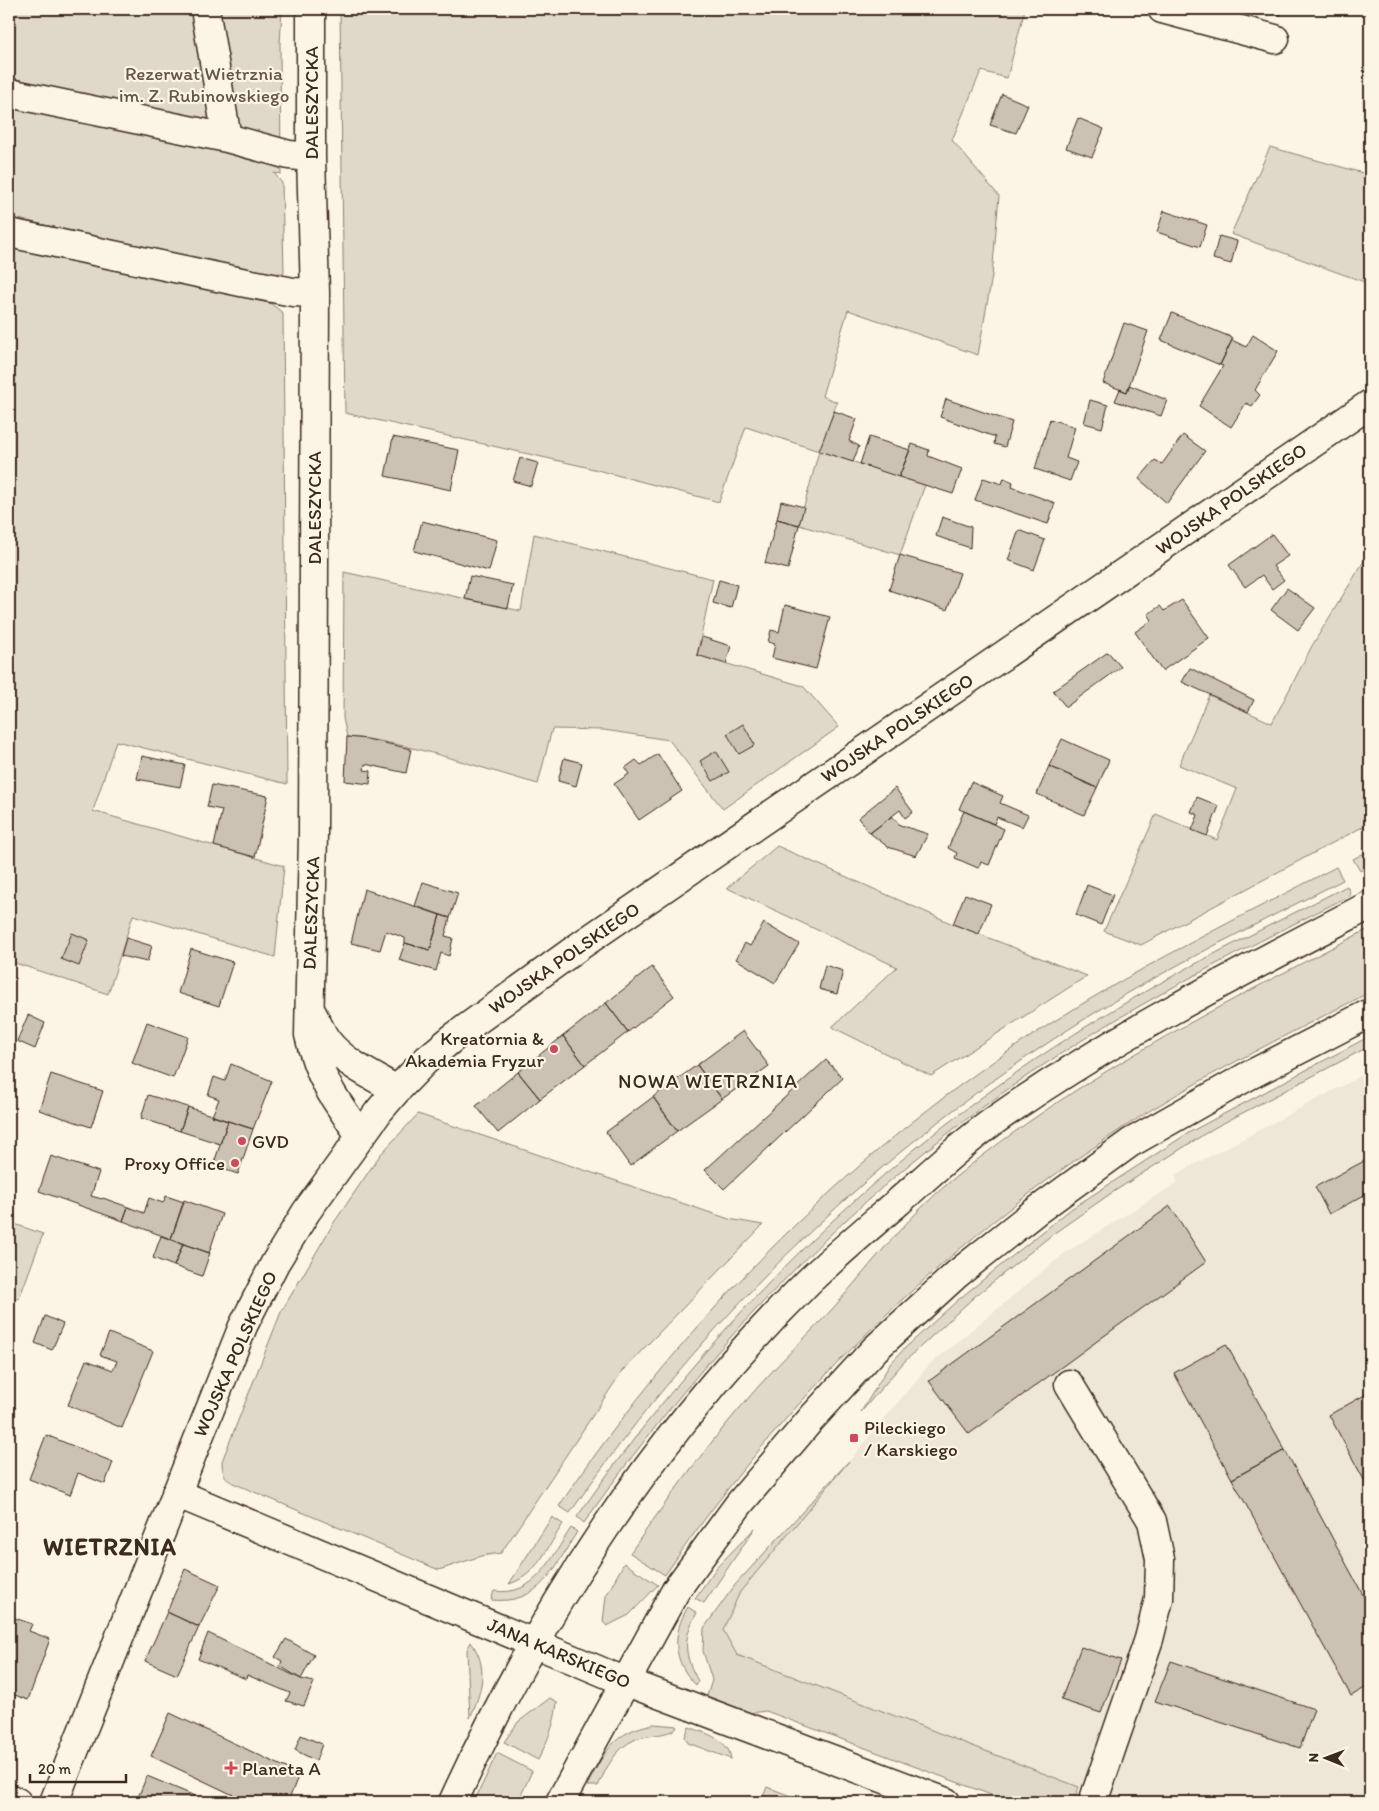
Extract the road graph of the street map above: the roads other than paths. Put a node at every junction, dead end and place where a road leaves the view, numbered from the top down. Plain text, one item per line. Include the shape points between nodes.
1 (205, 9) edge
2 (311, 9) edge
3 (1162, 9) edge
4 (1275, 39) dead end
5 (9, 93) edge
6 (227, 138) junction
7 (311, 158) junction
8 (9, 233) edge
9 (315, 293) junction
10 (1370, 404) edge
11 (1370, 905) edge
12 (309, 1008) junction
13 (1370, 1013) edge
14 (397, 1090) junction
15 (360, 1135) junction
16 (1069, 1384) dead end
17 (176, 1493) junction
18 (532, 1642) junction
19 (624, 1682) junction
20 (9, 1798) edge
21 (17, 1802) edge
22 (54, 1802) edge
23 (453, 1802) edge
24 (560, 1802) edge
25 (946, 1802) edge
26 (1093, 1802) edge

1 - 6 street
2 - 7 street, DALESZYCKA
3 - 4 street
5 - 6 street
6 - 7 street
7 - 9 street, DALESZYCKA
8 - 9 street via 241,282
9 - 12 street, DALESZYCKA via 313,834
10 - 14 street, WOJSKA POLSKIEGO via 581,945 454,1037
11 - 18 street via 1128,1034 996,1119 849,1244 770,1322 679,1426 597,1538
12 - 14 street, DALESZYCKA via 327,1041 353,1064
12 - 15 street, DALESZYCKA via 309,1035 315,1063 330,1094
13 - 19 street via 1246,1077 1130,1143 957,1274 875,1349 739,1504 676,1590
14 - 15 street, WOJSKA POLSKIEGO
15 - 17 street, WOJSKA POLSKIEGO via 306,1212 258,1295
16 - 26 street via 1152,1521 1160,1559 1159,1599 1149,1639
17 - 18 street, JANA KARSKIEGO
17 - 22 street, WOJSKA POLSKIEGO
18 - 19 street, JANA KARSKIEGO
18 - 23 street
19 - 24 street
19 - 25 street, JANA KARSKIEGO
20 - 21 street

